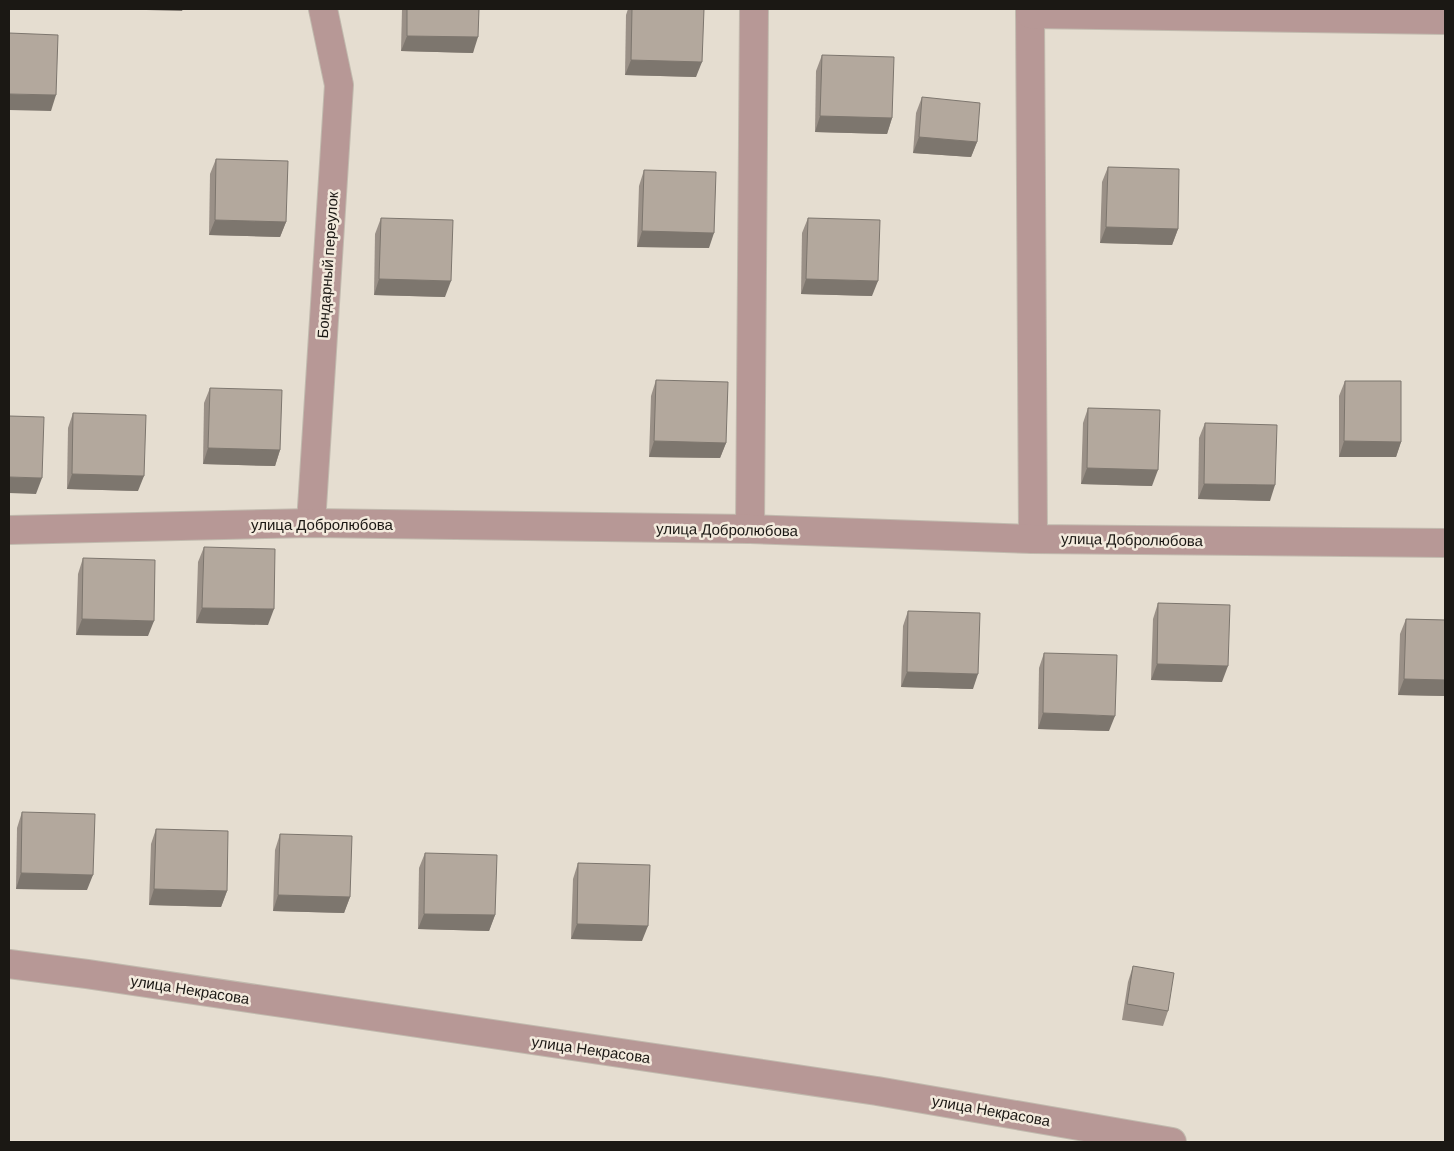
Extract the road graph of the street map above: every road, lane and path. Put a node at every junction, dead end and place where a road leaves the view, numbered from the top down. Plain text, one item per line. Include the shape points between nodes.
1 (323, 9) edge
2 (754, 9) edge
3 (1030, 12) edge
4 (1445, 20) edge
5 (312, 523) junction
6 (750, 529) junction
7 (9, 530) edge
8 (1034, 539) junction
9 (1445, 543) edge
10 (9, 964) edge
11 (1172, 1142) edge

1 - 5 street, Бондарный переулок via 340,85
2 - 6 street
3 - 4 street
3 - 8 street
5 - 6 street, улица Добролюбова
5 - 7 street, улица Добролюбова
6 - 8 street, улица Добролюбова
8 - 9 street, улица Добролюбова
10 - 11 street, улица Некрасова via 877,1091

